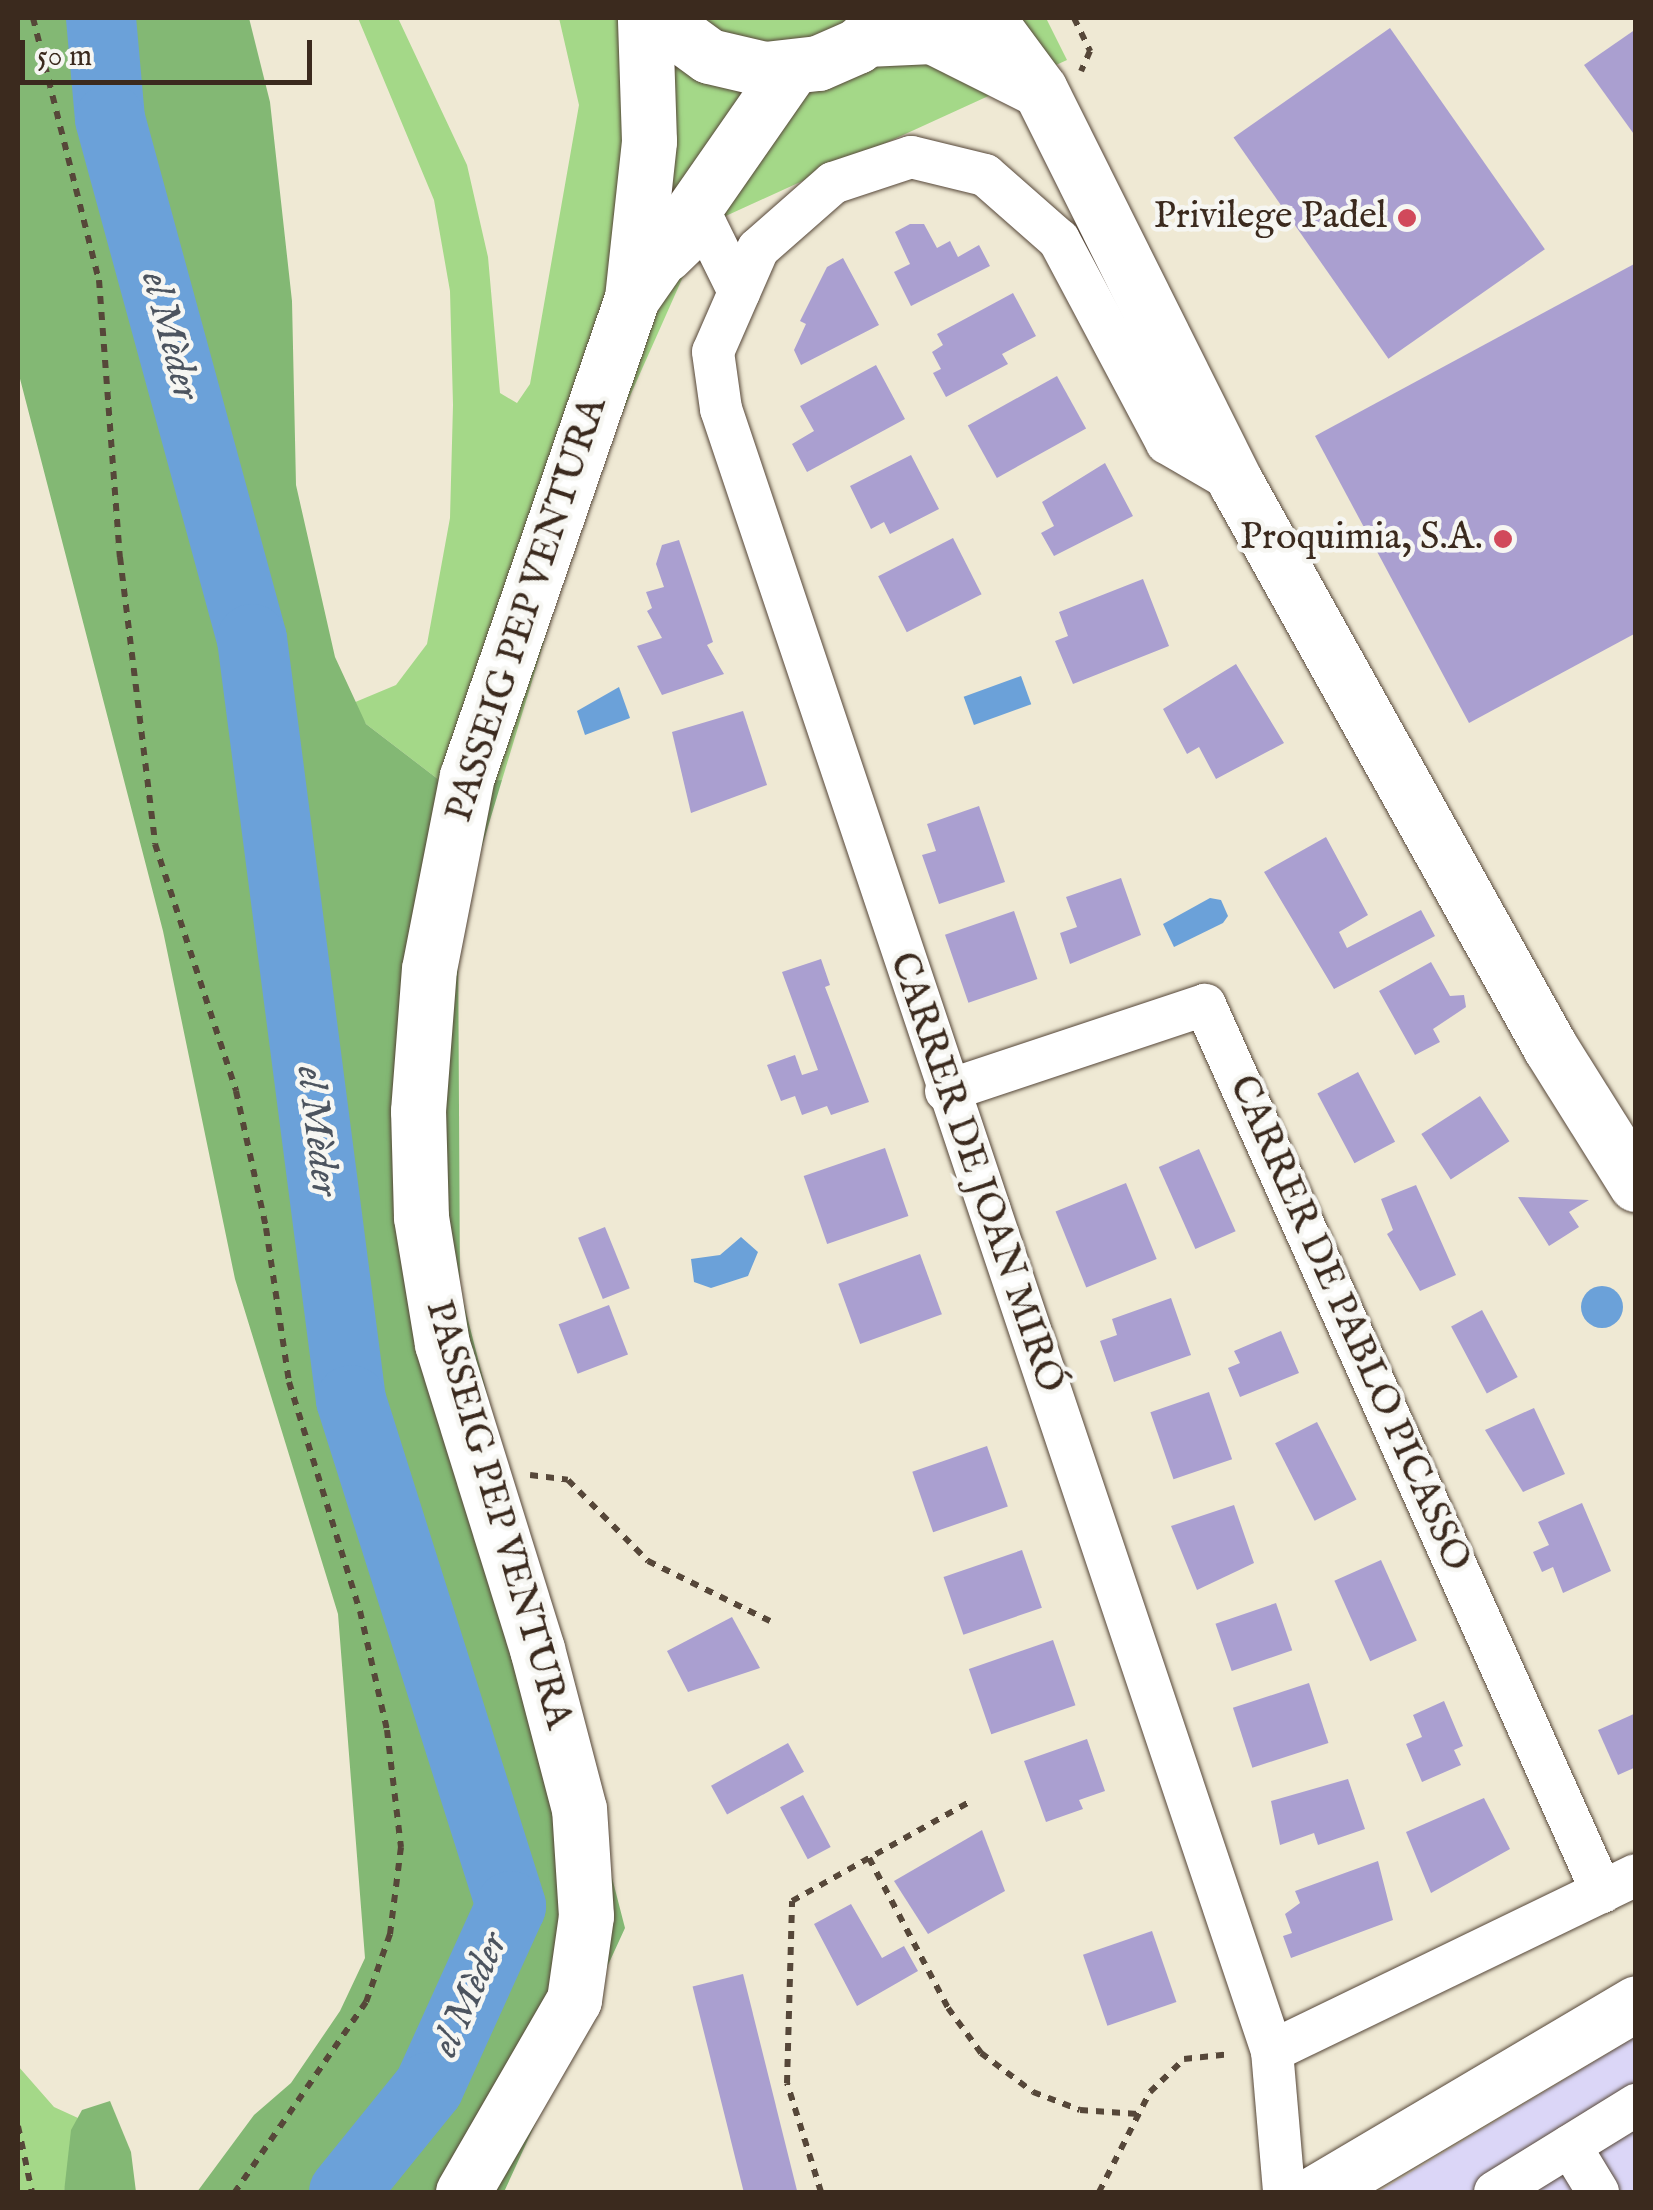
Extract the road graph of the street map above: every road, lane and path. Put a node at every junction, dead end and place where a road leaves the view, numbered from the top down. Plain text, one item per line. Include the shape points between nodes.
1 (34, 18) edge
2 (645, 18) edge
3 (657, 18) edge
4 (987, 18) edge
5 (1074, 18) edge
6 (878, 28) edge
7 (1090, 51) dead end
8 (792, 68) junction
9 (1040, 90) junction
10 (738, 292) junction
11 (632, 298) junction
12 (1236, 482) junction
13 (946, 1091) junction
14 (1621, 1129) edge
15 (1636, 1184) edge
16 (479, 1474) junction
17 (770, 1620) dead end
18 (973, 1800) dead end
19 (869, 1858) junction
20 (1619, 1884) edge
21 (1636, 2003) edge
22 (1272, 2051) junction
23 (1636, 2105) edge
24 (1138, 2114) junction
25 (18, 2126) edge
26 (1570, 2146) junction
27 (32, 2192) edge
28 (235, 2192) edge
29 (464, 2192) edge
30 (821, 2192) edge
31 (1099, 2192) edge
32 (1284, 2192) edge
33 (1317, 2192) edge
34 (1495, 2192) edge
35 (1598, 2192) edge

1 - 28 path via 99,280 120,558 154,844 236,1091 289,1382 360,1611 387,1730 401,1847 390,1934 366,2002
2 - 11 street, PASSEIG PEP VENTURA via 649,142
3 - 8 street via 710,56 764,69
4 - 9 street
5 - 7 path
6 - 8 street
6 - 9 street via 932,36
8 - 11 street, PASSEIG PEP VENTURA
9 - 12 street
10 - 11 street via 706,225
10 - 12 street, CARRER DE JOAN MIRÓ via 758,249 833,183 911,156 984,175 1060,240 1167,443
10 - 13 street, CARRER DE JOAN MIRÓ via 713,352 721,409
11 - 16 street, PASSEIG PEP VENTURA via 467,776 429,969 418,1111 421,1217 442,1344
12 - 14 street
13 - 20 street, CARRER DE PABLO PICASSO via 1205,1005
13 - 22 street, CARRER DE JOAN MIRÓ
14 - 15 street
16 - 17 path via 568,1480 648,1561
16 - 29 street, PASSEIG PEP VENTURA via 537,1648 579,1808 586,1916 574,2000
18 - 19 path
19 - 24 path via 948,2008 981,2053 1033,2092 1080,2110
19 - 30 path via 792,1901 787,2083
20 - 22 street
21 - 33 street
22 - 24 path via 1184,2059
22 - 32 street, CARRER DE JOAN MIRÓ
23 - 26 street
24 - 31 path
25 - 27 path
26 - 34 street
26 - 35 street

